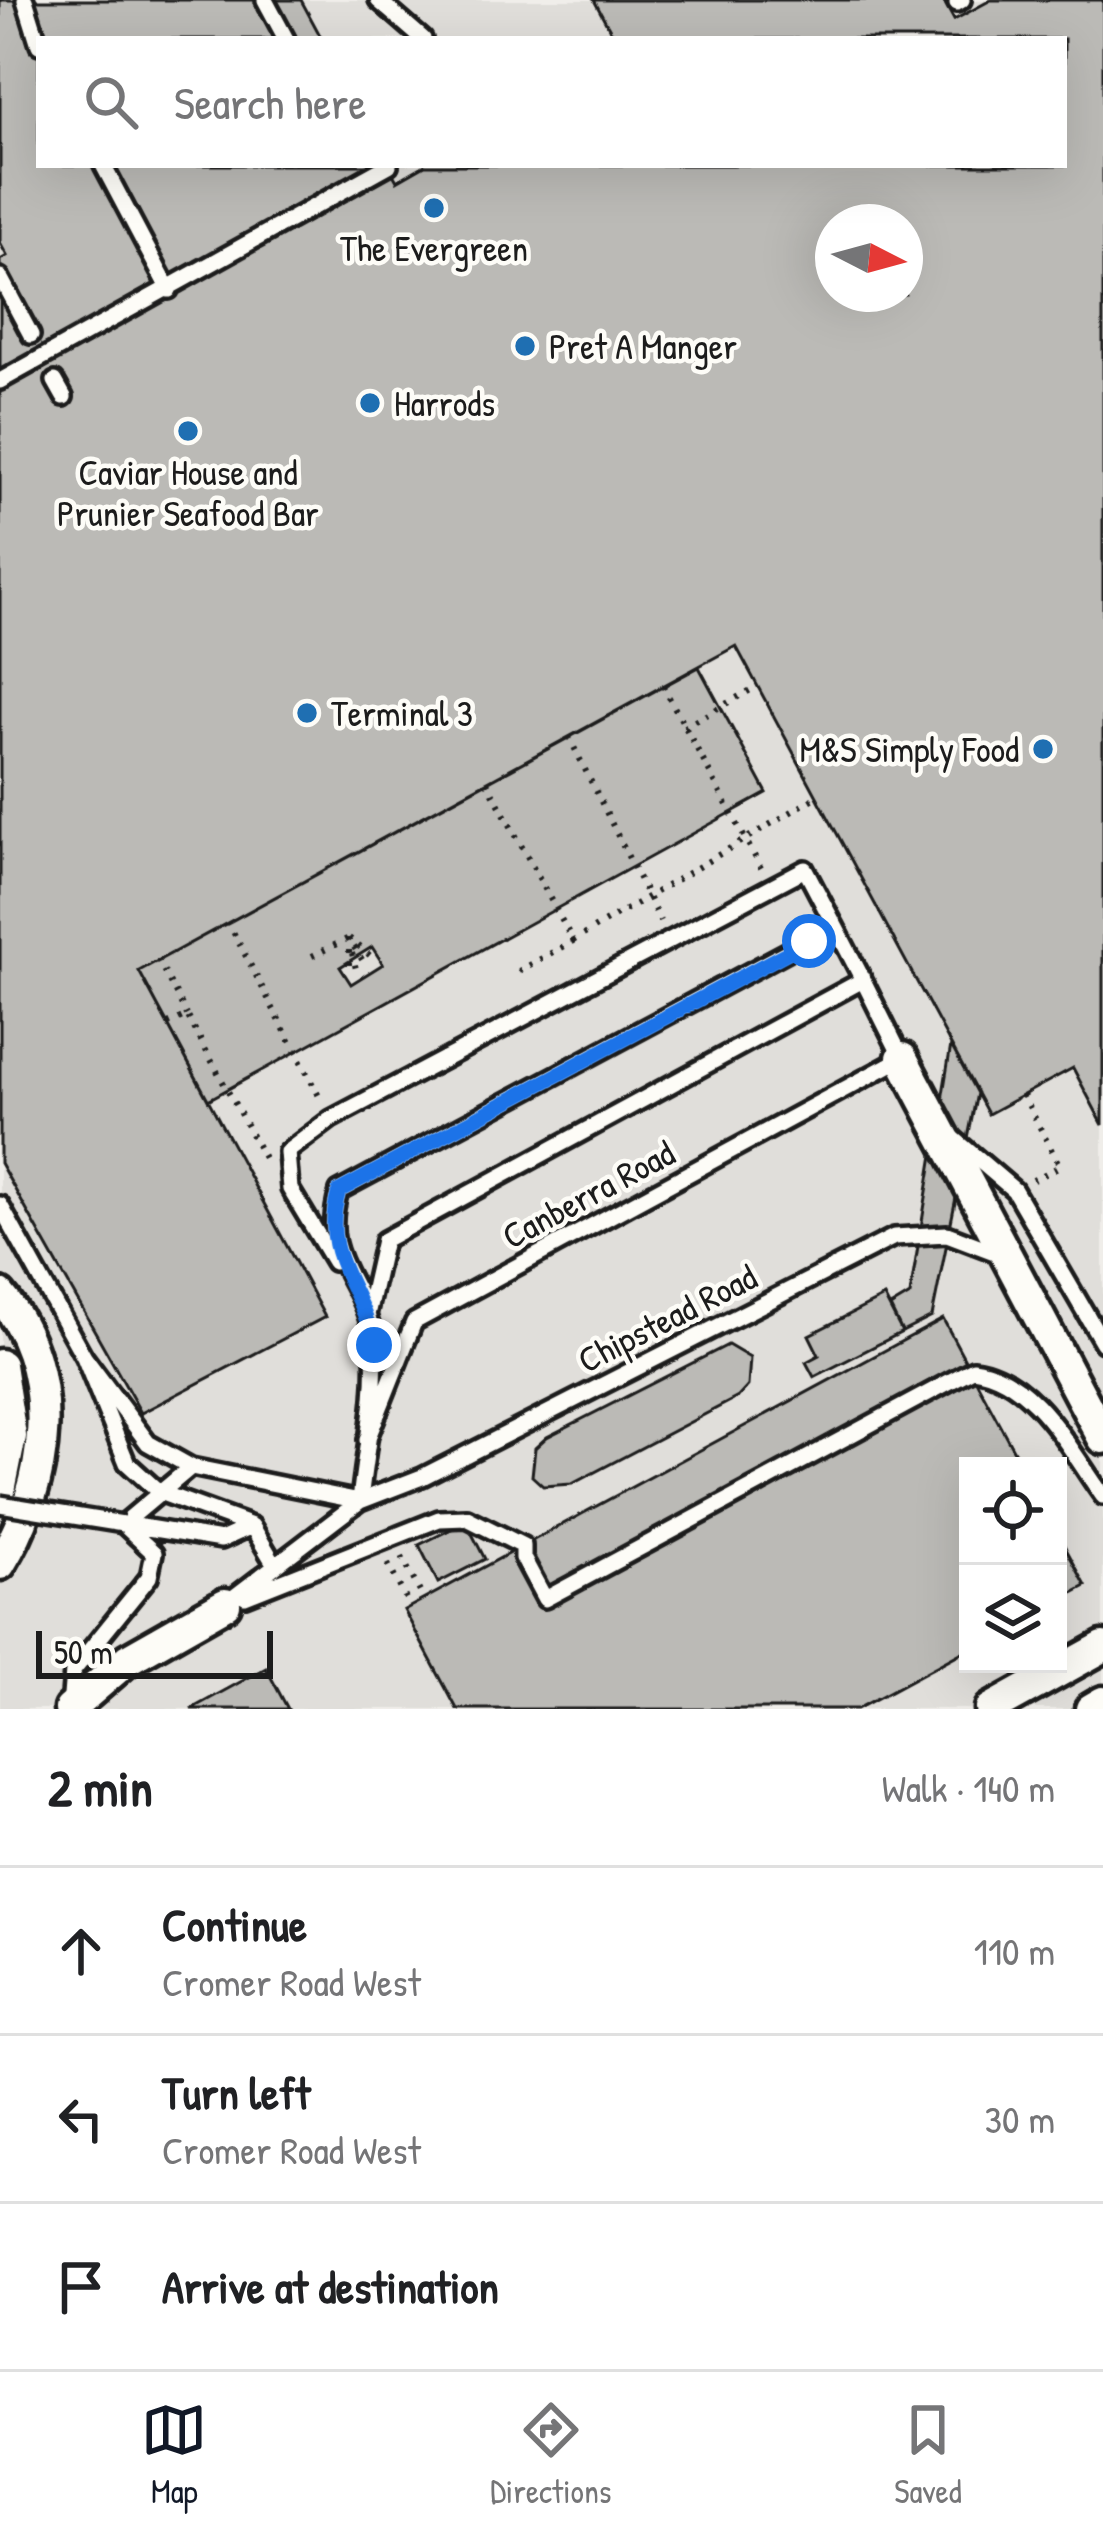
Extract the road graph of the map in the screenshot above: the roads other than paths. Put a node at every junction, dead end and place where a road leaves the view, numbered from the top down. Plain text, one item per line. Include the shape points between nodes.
1 (25, 0) edge
2 (265, 0) edge
3 (378, 0) edge
4 (36, 36) edge
5 (284, 36) edge
6 (420, 36) edge
7 (105, 168) edge
8 (361, 172) edge
9 (0, 277) edge
10 (170, 290) junction
11 (31, 335) dead end
12 (0, 381) edge
13 (55, 381) dead end
14 (64, 397) dead end
15 (835, 926) junction
16 (863, 980) junction
17 (902, 1058) junction
18 (937, 1124) junction
19 (0, 1205) edge
20 (1007, 1257) junction
21 (0, 1295) edge
22 (368, 1315) junction
23 (1103, 1343) edge
24 (84, 1357) junction
25 (0, 1365) edge
26 (1103, 1438) edge
27 (367, 1440) junction
28 (191, 1466) junction
29 (0, 1490) edge
30 (159, 1492) junction
31 (1103, 1496) edge
32 (359, 1502) junction
33 (0, 1504) edge
34 (123, 1524) junction
35 (252, 1526) junction
36 (0, 1564) edge
37 (275, 1565) junction
38 (225, 1604) junction
39 (1103, 1647) edge
40 (1103, 1702) edge
41 (70, 1709) edge
42 (991, 1709) edge
43 (1091, 1709) edge

1 - 4 lane
2 - 5 lane
3 - 6 lane
7 - 10 lane
8 - 10 lane
9 - 11 lane
10 - 12 lane
13 - 14 lane
15 - 16 lane
15 - 22 lane via 339,1191 330,1222 338,1264
15 - 22 lane via 805,869 331,1119 287,1152 290,1189
16 - 17 lane
16 - 22 lane via 384,1240
17 - 18 street
17 - 27 lane, Canberra Road via 414,1322
18 - 20 street
18 - 23 lane via 1014,1190
19 - 24 lane
20 - 26 street
20 - 32 lane, Chipstead Road via 947,1234 894,1237
21 - 36 street via 32,1358 44,1438 38,1482
22 - 27 lane via 374,1345
24 - 28 lane via 148,1443
24 - 30 lane via 127,1463
25 - 29 street via 11,1436
27 - 32 lane
28 - 30 lane
28 - 32 lane
30 - 34 lane
30 - 35 lane
31 - 38 lane via 1037,1406 1000,1373 973,1369 545,1599 524,1546 466,1518 439,1519
32 - 37 lane, Chipstead Road
33 - 34 lane, bridge
34 - 35 lane via 221,1540
34 - 41 lane via 154,1553 149,1577 74,1671
35 - 37 lane
37 - 38 lane, Chipstead Road
38 - 41 street via 128,1659
39 - 42 street
40 - 43 street

